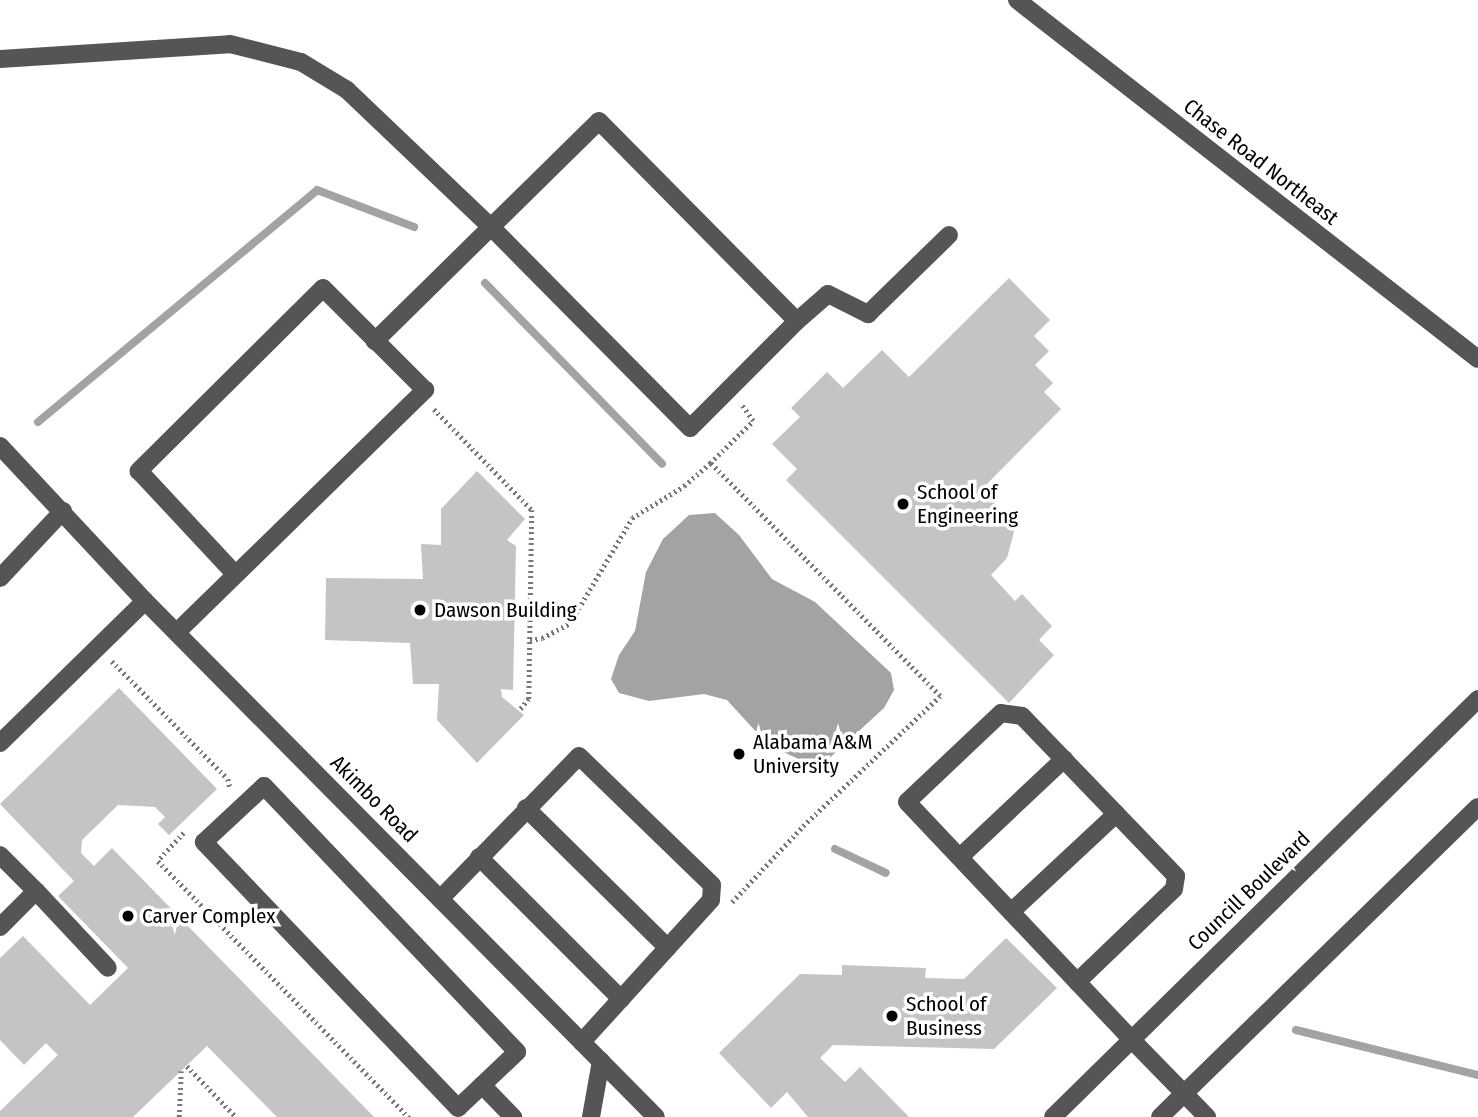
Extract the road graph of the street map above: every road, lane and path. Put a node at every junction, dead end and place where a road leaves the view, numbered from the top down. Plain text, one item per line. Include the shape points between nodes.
1 (1017, 0) edge
2 (0, 59) edge
3 (491, 227) junction
4 (949, 235) dead end
5 (797, 321) junction
6 (375, 341) junction
7 (1478, 359) edge
8 (749, 398) dead end
9 (434, 408) dead end
10 (0, 446) edge
11 (710, 463) junction
12 (63, 511) junction
13 (235, 574) junction
14 (0, 578) edge
15 (145, 601) junction
16 (177, 632) junction
17 (530, 640) junction
18 (1478, 699) edge
19 (519, 711) dead end
20 (0, 743) edge
21 (1064, 759) junction
22 (1478, 807) edge
23 (526, 808) junction
24 (1116, 814) junction
25 (0, 855) edge
26 (960, 857) junction
27 (479, 858) junction
28 (36, 891) junction
29 (440, 899) junction
30 (728, 907) dead end
31 (1012, 912) junction
32 (0, 928) edge
33 (668, 948) junction
34 (108, 968) dead end
35 (1077, 982) junction
36 (621, 999) junction
37 (1131, 1039) junction
38 (582, 1042) junction
39 (601, 1061) junction
40 (187, 1066) dead end
41 (181, 1071) dead end
42 (482, 1085) junction
43 (1184, 1094) junction
44 (179, 1117) edge
45 (236, 1117) edge
46 (513, 1117) edge
47 (591, 1117) edge
48 (656, 1117) edge
49 (1053, 1117) edge
50 (1160, 1117) edge
51 (1206, 1117) edge

1 - 7 street, Chase Road Northeast
2 - 3 street via 230,44 301,62 347,90
3 - 5 street via 599,121
3 - 5 street via 690,428
3 - 6 street
4 - 5 street via 868,314 828,294
6 - 13 street via 425,390
6 - 13 street via 323,288 138,471
8 - 11 path via 740,408 753,421
9 - 17 path via 532,510
10 - 12 street, Akimbo Road
11 - 17 path via 684,486 632,518 569,622
11 - 30 path via 940,696 803,825
12 - 14 street
12 - 15 street, Akimbo Road
13 - 16 street
15 - 16 street, Akimbo Road
15 - 20 street
16 - 29 street, Akimbo Road
17 - 19 path via 529,699
18 - 37 street, Councill Boulevard
21 - 24 street
21 - 26 street
21 - 26 street via 1022,716 1001,713 907,802
22 - 43 street
23 - 27 street
23 - 33 street
23 - 33 street via 570,761 584,757 712,885 711,900
24 - 31 street
24 - 35 street via 1176,876 1177,883
25 - 28 street
26 - 31 street
27 - 29 street
27 - 36 street
28 - 32 street
28 - 34 street
29 - 38 street, Akimbo Road
31 - 35 street
33 - 36 street
35 - 37 street
36 - 38 street
37 - 43 street
37 - 49 street, Councill Boulevard
38 - 39 street, Akimbo Road
39 - 47 street
39 - 48 street, Akimbo Road
40 - 45 path
41 - 44 path
42 - 42 street via 458,1108 204,842 264,786 517,1052
42 - 46 street
43 - 50 street
43 - 51 street

